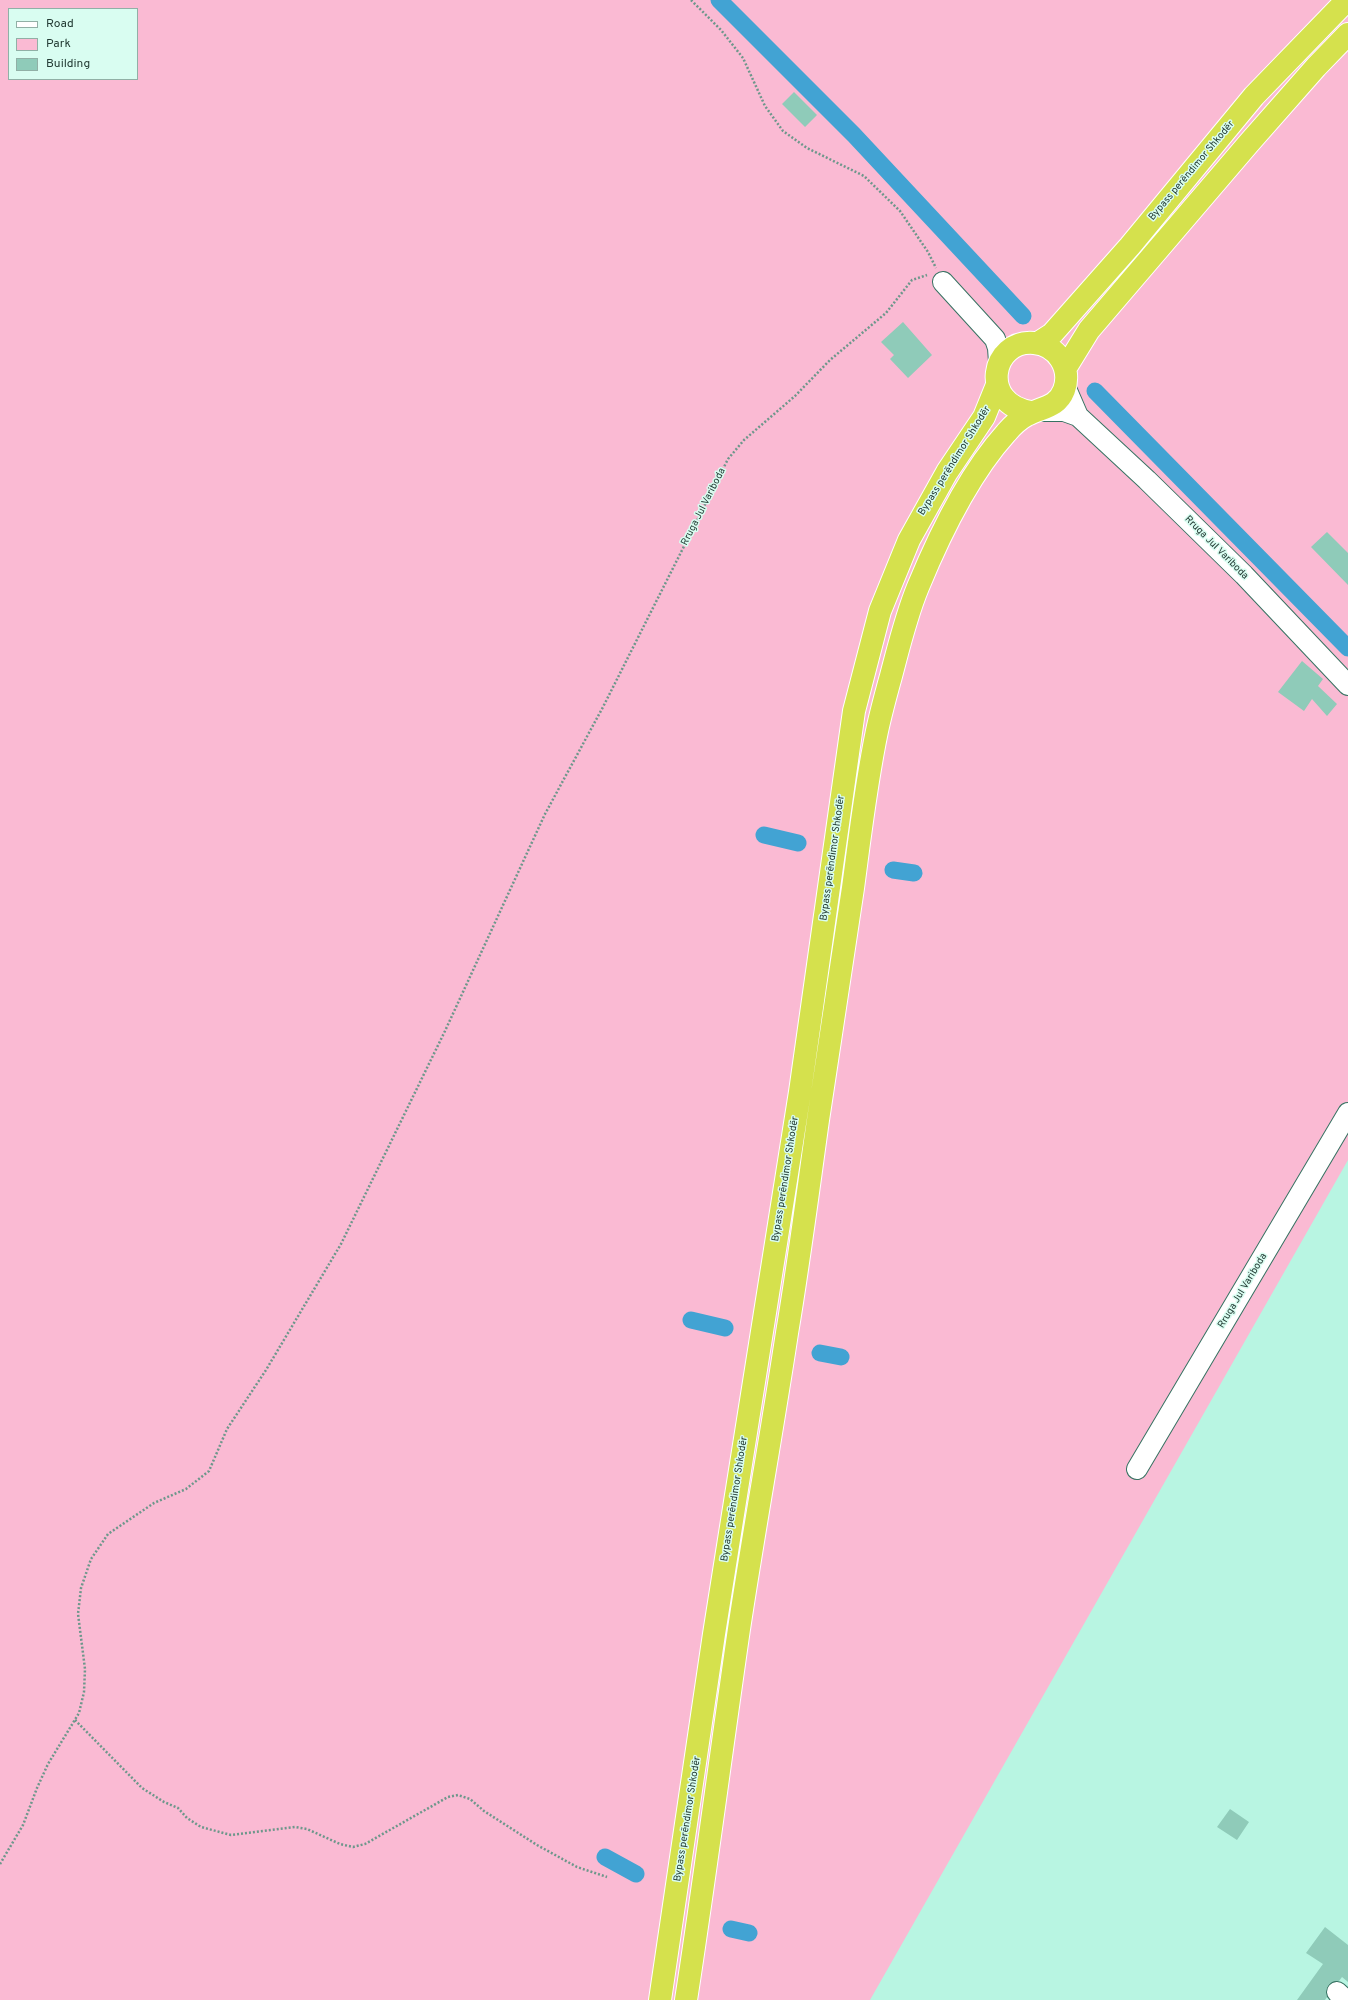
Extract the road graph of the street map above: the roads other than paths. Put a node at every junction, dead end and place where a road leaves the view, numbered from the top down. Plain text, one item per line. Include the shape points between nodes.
1 (1347, 0) edge
2 (1348, 34) edge
3 (943, 282) road end
4 (990, 332) junction
5 (1032, 342) junction
6 (999, 362) junction
7 (1065, 378) junction
8 (997, 385) junction
9 (1037, 411) junction
10 (1078, 416) junction
11 (1348, 685) edge
12 (1348, 1112) edge
13 (1137, 1470) dead end
14 (664, 1979) junction
15 (657, 2000) edge
16 (660, 2000) edge
17 (686, 2000) edge

1 - 5 highway, Bypass perëndimor Shkodër via 1254,96 1052,334
2 - 7 highway via 1248,142 1089,330
3 - 4 street
4 - 5 street via 1015,342
4 - 6 street via 998,348
5 - 6 highway, Bypass perëndimor Shkodër via 1015,346
5 - 7 highway via 1049,347 1058,354 1064,364
6 - 8 highway, Bypass perëndimor Shkodër
7 - 9 highway via 1059,399
7 - 10 street, Rruga Jul Variboda
8 - 9 highway, Bypass perëndimor Shkodër via 1004,400 1010,404 1020,410
8 - 14 highway, Bypass perëndimor Shkodër via 984,417 946,472 909,540 880,610 854,711 800,1092 714,1634
9 - 10 street, Rruga Jul Variboda via 1064,411
9 - 17 highway via 1015,423 986,457 935,545 904,624 877,728 787,1334 740,1620 700,1916
10 - 11 street, Rruga Jul Variboda via 1238,570
12 - 13 street, Rruga Jul Variboda
14 - 15 street
14 - 16 highway, Bypass perëndimor Shkodër

